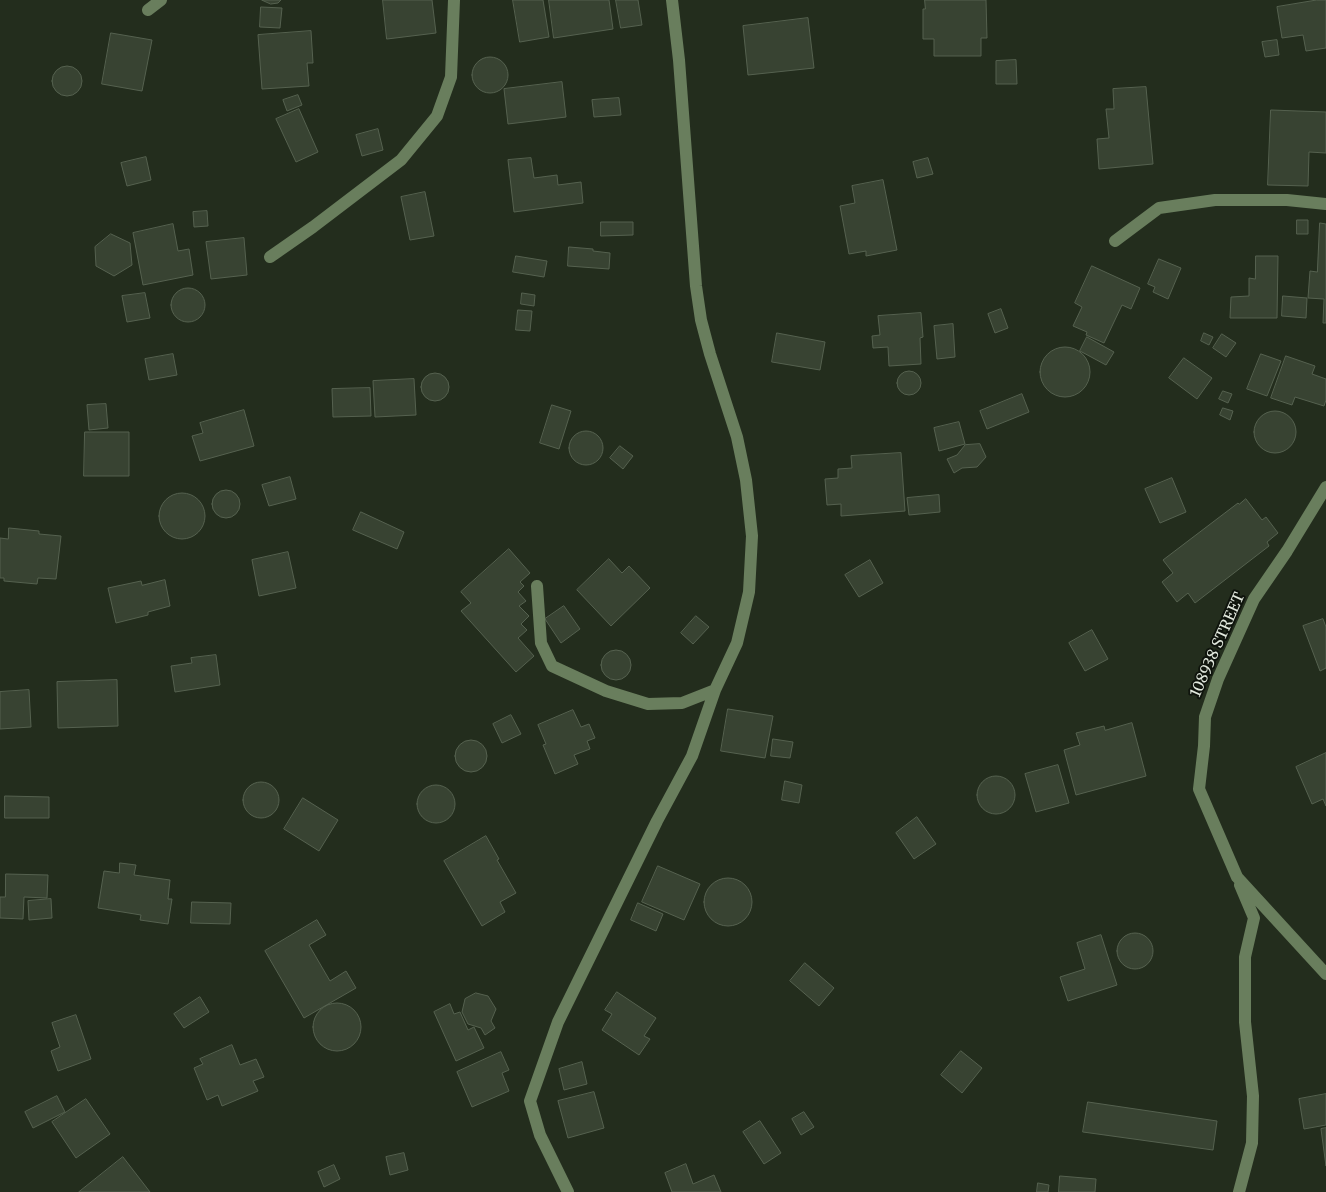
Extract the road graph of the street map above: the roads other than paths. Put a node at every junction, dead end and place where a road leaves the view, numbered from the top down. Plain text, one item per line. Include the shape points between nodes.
1 (161, 0) edge
2 (454, 0) edge
3 (672, 0) edge
4 (148, 10) dead end
5 (1326, 204) edge
6 (1115, 241) dead end
7 (270, 257) dead end
8 (1326, 487) edge
9 (536, 586) dead end
10 (715, 690) junction
11 (1237, 878) junction
12 (1326, 974) edge
13 (568, 1192) edge
14 (1239, 1192) edge

1 - 4 street
2 - 7 street via 451,78 437,116 401,160
3 - 10 street via 696,286 710,354 737,437 752,536 749,592 739,635
5 - 6 street via 1287,200 1215,200 1159,208
8 - 11 street, 108938 STREET via 1254,599 1218,679 1205,717 1200,789
9 - 10 street via 541,643 552,666 606,691 648,704 682,703
10 - 13 street via 692,756 558,1022 530,1101 540,1135
11 - 12 street, 108938 STREET
11 - 14 street via 1254,918 1245,957 1244,1022 1252,1096 1252,1143

